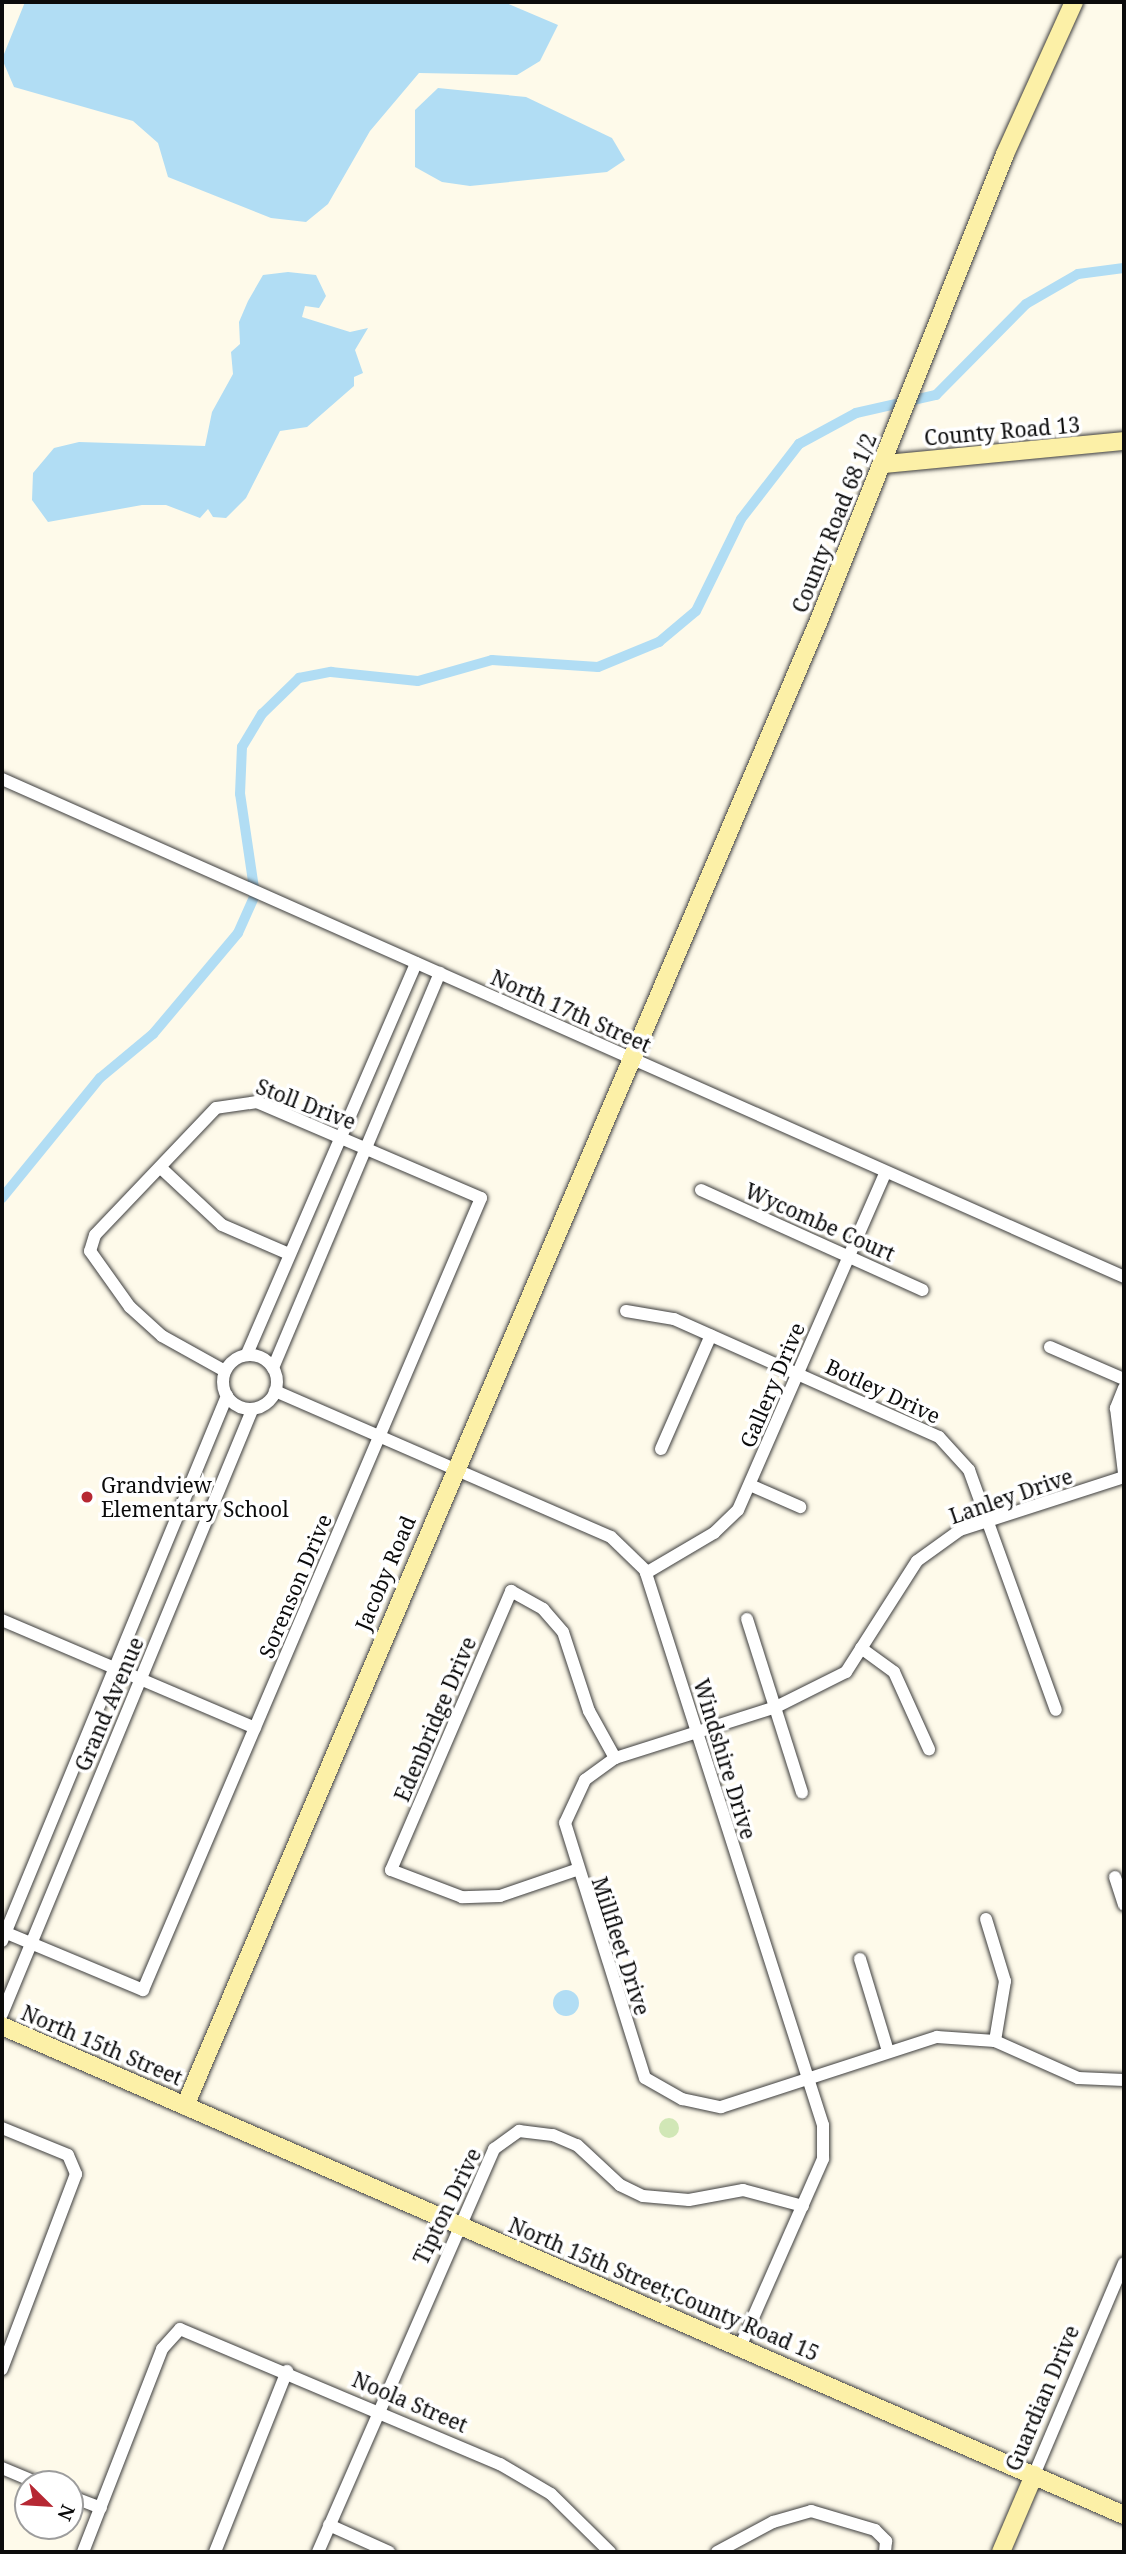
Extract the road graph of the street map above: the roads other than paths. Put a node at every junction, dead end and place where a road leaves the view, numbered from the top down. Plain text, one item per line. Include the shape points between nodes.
1 (1074, 2) edge
2 (1124, 441) edge
3 (885, 464) junction
4 (2, 779) edge
5 (416, 963) junction
6 (440, 974) junction
7 (628, 1058) junction
8 (339, 1137) junction
9 (365, 1148) junction
10 (160, 1168) junction
11 (885, 1173) junction
12 (701, 1190) dead end
13 (481, 1198) joint
14 (289, 1254) junction
15 (849, 1256) junction
16 (1124, 1277) edge
17 (922, 1290) dead end
18 (626, 1311) dead end
19 (711, 1335) junction
20 (1050, 1347) dead end
21 (247, 1354) junction
22 (273, 1368) junction
23 (225, 1371) junction
24 (798, 1373) junction
25 (1124, 1379) edge
26 (1124, 1388) edge
27 (275, 1391) junction
28 (227, 1396) junction
29 (252, 1409) junction
30 (379, 1437) junction
31 (661, 1449) dead end
32 (453, 1469) junction
33 (1124, 1475) edge
34 (750, 1485) junction
35 (800, 1507) dead end
36 (984, 1522) junction
37 (646, 1573) junction
38 (747, 1619) dead end
39 (3, 1624) edge
40 (861, 1647) junction
41 (115, 1668) junction
42 (141, 1679) junction
43 (776, 1707) junction
44 (1056, 1710) dead end
45 (256, 1728) junction
46 (696, 1734) junction
47 (929, 1749) dead end
48 (615, 1758) junction
49 (802, 1792) dead end
50 (576, 1870) junction
51 (1115, 1877) dead end
52 (1124, 1905) edge
53 (986, 1919) dead end
54 (3, 1935) edge
55 (31, 1943) junction
56 (860, 1959) dead end
57 (2, 2014) edge
58 (2, 2026) edge
59 (995, 2041) junction
60 (887, 2048) junction
61 (1124, 2080) edge
62 (806, 2081) junction
63 (185, 2106) junction
64 (2, 2128) edge
65 (803, 2206) junction
66 (456, 2223) junction
67 (1124, 2263) edge
68 (740, 2347) junction
69 (2, 2369) edge
70 (287, 2371) junction
71 (378, 2410) junction
72 (1034, 2475) junction
73 (84, 2501) edge
74 (101, 2508) junction
75 (1124, 2515) edge
76 (329, 2525) junction
77 (83, 2552) edge
78 (215, 2552) edge
79 (318, 2552) edge
80 (389, 2552) edge
81 (610, 2552) edge
82 (717, 2552) edge
83 (885, 2552) edge
84 (1001, 2552) edge

1 - 3 street, County Road 68 1/2 via 911,385
2 - 3 street, County Road 13
3 - 7 street, County Road 68 1/2
4 - 5 street, North 17th Street
5 - 6 street, North 17th Street
5 - 8 street
6 - 7 street, North 17th Street
6 - 9 street
7 - 11 street, North 17th Street
7 - 32 street, Jacoby Road
8 - 9 street, Stoll Drive
8 - 10 street, Stoll Drive via 257,1102 230,1102
8 - 14 street
9 - 13 street, Stoll Drive
9 - 22 street
10 - 14 street via 222,1225
10 - 23 street, Stoll Drive via 94,1235 90,1251 130,1307 162,1336
11 - 15 street, Gallery Drive
11 - 16 street, North 17th Street
12 - 15 street, Wycombe Court
13 - 30 street, Sorenson Drive
14 - 21 street
15 - 17 street, Wycombe Court
15 - 24 street, Gallery Drive
18 - 19 street, Botley Drive via 674,1319
19 - 24 street, Botley Drive
19 - 31 street
20 - 25 street
21 - 22 street
21 - 23 street
22 - 27 street
23 - 28 street
24 - 34 street, Gallery Drive
24 - 36 street, Botley Drive via 939,1437 969,1470
26 - 33 street via 1116,1408
27 - 29 street
27 - 30 street, Windshire Drive
28 - 29 street
28 - 41 street, Grand Avenue
29 - 42 street, Grand Avenue
30 - 32 street, Windshire Drive
30 - 45 street, Sorenson Drive
32 - 37 street, Windshire Drive via 611,1537
32 - 63 street, Jacoby Road
33 - 36 street, Lanley Drive
34 - 35 street
34 - 37 street, Gallery Drive via 738,1510 714,1533
36 - 40 street, Lanley Drive via 960,1530 916,1561
36 - 44 street, Botley Drive
37 - 46 street, Windshire Drive
38 - 43 street
39 - 41 street
40 - 43 street, Lanley Drive via 846,1672
40 - 47 street via 894,1672
41 - 42 street
41 - 54 street, Grand Avenue
42 - 45 street
42 - 55 street, Grand Avenue
43 - 46 street, Lanley Drive
43 - 49 street
45 - 55 street, Sorenson Drive via 143,1990
46 - 48 street, Millfleet Drive
46 - 62 street, Windshire Drive
48 - 50 street, Millfleet Drive via 585,1780 565,1823
48 - 50 street, Edenbridge Drive via 589,1711 563,1632 543,1609 511,1591 391,1870 463,1897 500,1896
50 - 62 street, Millfleet Drive via 645,2078 682,2099 721,2107
51 - 52 street
53 - 59 street via 1005,1981
54 - 55 street
55 - 57 street, Grand Avenue
56 - 60 street
58 - 63 street, North 15th Street
59 - 60 street, Millfleet Drive via 937,2037
59 - 61 street via 1078,2078
60 - 62 street, Millfleet Drive
62 - 65 street, Windshire Drive via 823,2125 823,2159
63 - 66 street, North 15th Street;County Road 15
64 - 69 street via 74,2162 75,2182
65 - 66 street, Tipton Drive via 743,2190 689,2200 643,2196 620,2185 577,2145 519,2132 494,2149
65 - 68 street, Windshire Drive
66 - 68 street, North 15th Street;County Road 15
66 - 71 street, Tipton Drive
67 - 72 street, Guardian Drive
68 - 72 street, North 15th Street;County Road 15
70 - 71 street, Noola Street
70 - 74 street, Noola Street via 192,2330 173,2333
70 - 78 street
71 - 76 street, Tipton Drive
71 - 81 street, Noola Street via 533,2482
72 - 75 street, North 15th Street;County Road 15
72 - 84 street, Guardian Drive
73 - 74 street
74 - 77 street
76 - 79 street, Tipton Drive
76 - 80 street
82 - 83 street via 773,2522 811,2511 850,2519 883,2535

